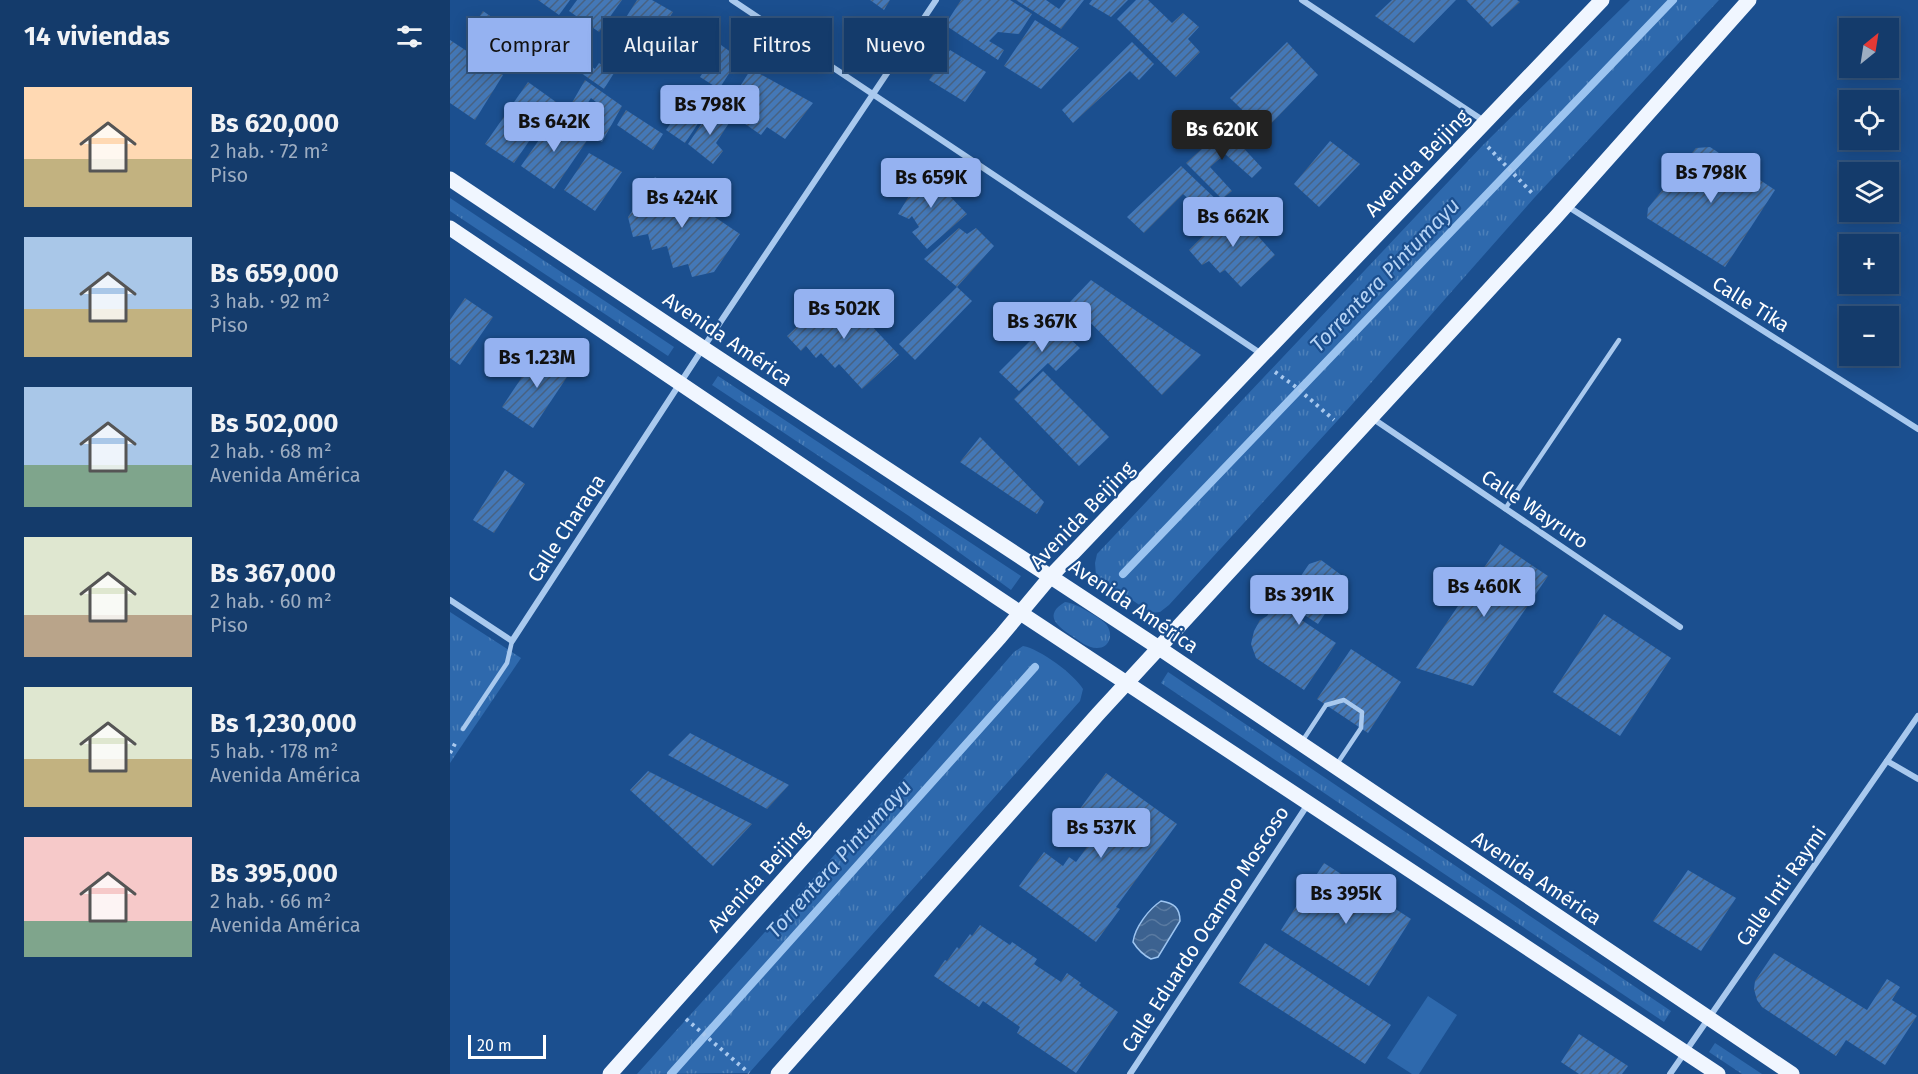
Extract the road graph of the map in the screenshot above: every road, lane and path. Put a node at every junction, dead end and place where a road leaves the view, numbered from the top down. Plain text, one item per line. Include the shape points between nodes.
1 (732, 0) edge
2 (936, 0) edge
3 (1302, 0) edge
4 (1602, 0) edge
5 (1749, 0) edge
6 (873, 95) junction
7 (1486, 122) junction
8 (1488, 147) dead end
9 (450, 178) edge
10 (1532, 193) dead end
11 (1566, 206) junction
12 (450, 228) edge
13 (1619, 340) dead end
14 (703, 348) junction
15 (1263, 355) junction
16 (1275, 372) dead end
17 (681, 383) junction
18 (1372, 418) junction
19 (1334, 420) dead end
20 (1918, 429) edge
21 (1505, 509) junction
22 (1051, 576) junction
23 (450, 600) edge
24 (1020, 613) junction
25 (1680, 627) dead end
26 (512, 641) junction
27 (1159, 648) junction
28 (1127, 683) junction
29 (1918, 716) edge
30 (463, 729) dead end
31 (1301, 744) junction
32 (1887, 761) junction
33 (1335, 766) junction
34 (1918, 779) edge
35 (1308, 803) junction
36 (686, 1019) dead end
37 (1709, 1019) junction
38 (1685, 1052) junction
39 (749, 1073) edge
40 (610, 1074) edge
41 (778, 1074) edge
42 (1130, 1074) edge
43 (1670, 1074) edge
44 (1718, 1074) edge
45 (1792, 1074) edge

1 - 6 street
2 - 6 street, Calle Charaqa
3 - 7 street
4 - 7 main road, Avenida Beijing
5 - 11 main road
6 - 14 street, Calle Charaqa
6 - 15 street
7 - 15 main road, Avenida Beijing
8 - 10 path
9 - 14 main road, Avenida América
11 - 18 main road
11 - 20 street, Calle Tika
12 - 17 main road
13 - 21 lane
14 - 17 street, Calle Charaqa
14 - 22 main road, Avenida América
15 - 22 main road, Avenida Beijing
16 - 19 path
17 - 24 main road
17 - 26 street, Calle Charaqa
18 - 21 street, Calle Wayruro
18 - 27 main road
21 - 25 street, Calle Wayruro
22 - 24 main road, Avenida Beijing
22 - 27 main road, Avenida América
23 - 26 street
24 - 28 main road
24 - 40 main road, Avenida Beijing
26 - 30 lane, Calle Charaqa via 507,663
27 - 28 main road
27 - 31 main road, Avenida América
28 - 35 main road
28 - 41 main road
29 - 32 street, Calle Inti Raymi
31 - 33 main road, Avenida América
31 - 33 lane via 1326,705 1344,700 1362,712 1361,728
32 - 34 street
32 - 37 street, Calle Inti Raymi
33 - 37 main road, Avenida América
35 - 38 main road
35 - 42 street, Calle Eduardo Ocampo Moscoso
36 - 39 path
37 - 38 street, Calle Inti Raymi
37 - 45 main road, Avenida América
38 - 43 street, Calle Inti Raymi
38 - 44 main road

